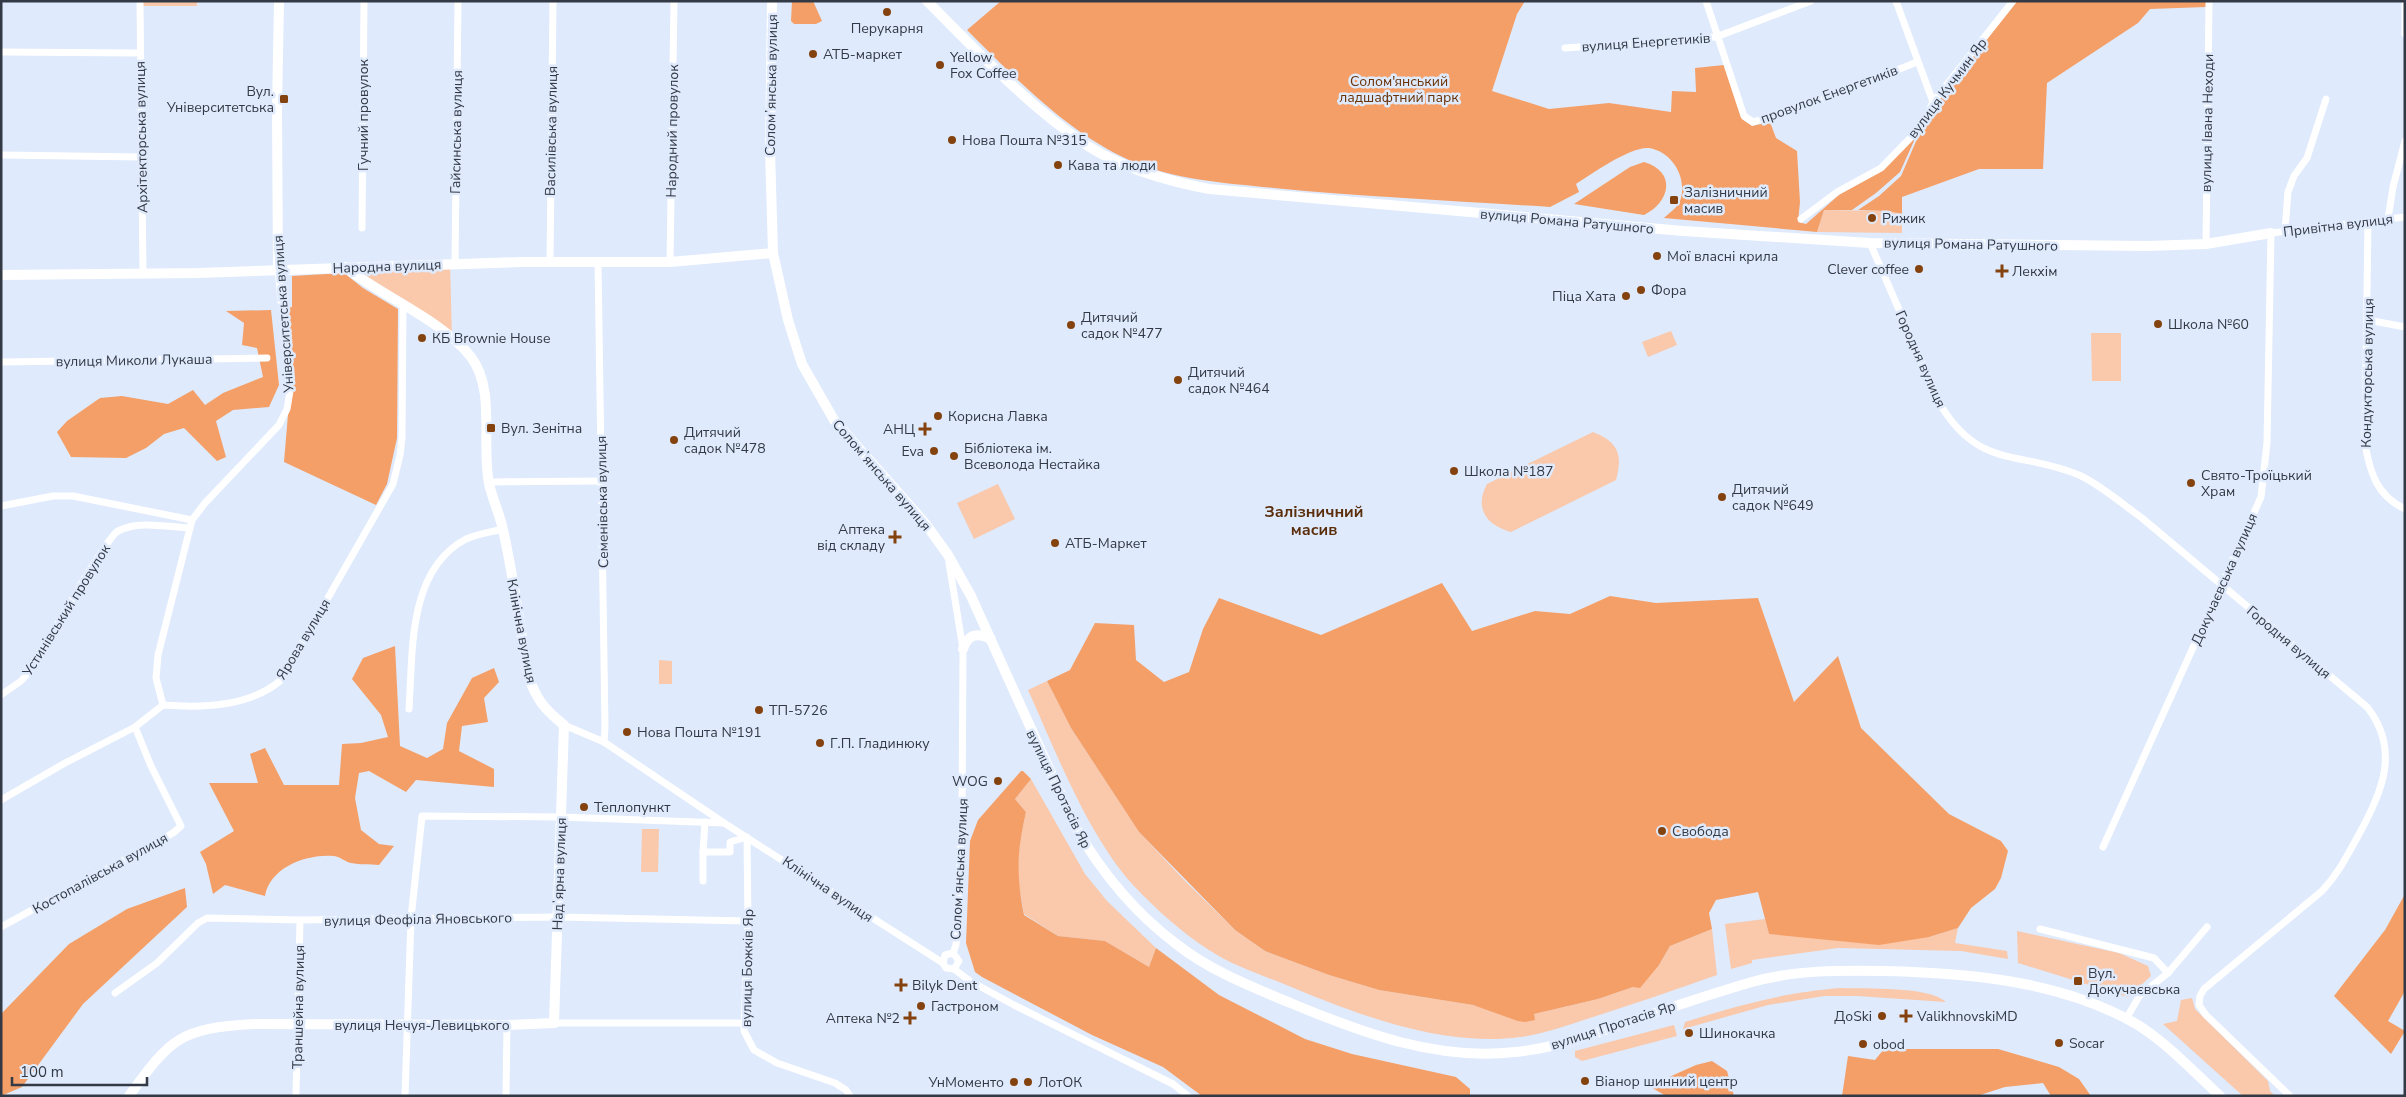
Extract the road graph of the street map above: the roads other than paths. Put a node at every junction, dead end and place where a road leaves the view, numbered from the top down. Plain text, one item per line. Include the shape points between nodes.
1 (140, 1) edge
2 (279, 1) edge
3 (364, 1) edge
4 (458, 1) edge
5 (553, 1) edge
6 (674, 1) edge
7 (772, 1) edge
8 (927, 1) edge
9 (1706, 1) edge
10 (1811, 1) edge
11 (1896, 1) edge
12 (2013, 1) edge
13 (2209, 1) edge
14 (2405, 4) edge
15 (2405, 34) edge
16 (1716, 37) junction
17 (1565, 48) dead end
18 (1, 52) edge
19 (140, 53) junction
20 (1917, 62) junction
21 (2326, 99) dead end
22 (1933, 102) junction
23 (2405, 141) edge
24 (1, 155) edge
25 (142, 157) junction
26 (2405, 217) edge
27 (1801, 219) dead end
28 (2388, 219) junction
29 (2368, 221) junction
30 (362, 228) dead end
31 (2284, 230) junction
32 (2271, 233) junction
33 (1870, 243) junction
34 (2206, 244) junction
35 (773, 253) junction
36 (598, 261) junction
37 (550, 262) junction
38 (670, 262) junction
39 (455, 264) junction
40 (345, 267) junction
41 (278, 270) junction
42 (143, 274) junction
43 (1, 275) edge
44 (403, 306) junction
45 (2368, 320) junction
46 (2405, 327) edge
47 (267, 358) dead end
48 (1, 362) edge
49 (602, 481) junction
50 (489, 482) junction
51 (1, 506) edge
52 (2405, 509) edge
53 (192, 520) junction
54 (190, 528) junction
55 (503, 529) junction
56 (948, 555) junction
57 (2221, 586) junction
58 (990, 640) junction
59 (963, 649) junction
60 (1, 695) edge
61 (162, 705) junction
62 (409, 709) dead end
63 (564, 726) junction
64 (135, 727) junction
65 (604, 742) junction
66 (1, 800) edge
67 (561, 818) junction
68 (704, 822) junction
69 (724, 823) junction
70 (747, 837) junction
71 (2103, 847) dead end
72 (703, 852) junction
73 (703, 880) dead end
74 (558, 917) junction
75 (411, 918) junction
76 (300, 920) junction
77 (748, 920) junction
78 (1, 927) edge
79 (2207, 927) dead end
80 (2040, 929) dead end
81 (953, 953) junction
82 (943, 963) junction
83 (954, 969) junction
84 (2168, 973) junction
85 (115, 993) dead end
86 (2126, 1019) junction
87 (554, 1023) junction
88 (744, 1023) junction
89 (299, 1024) junction
90 (407, 1025) junction
91 (507, 1025) junction
92 (296, 1094) dead end
93 (129, 1096) edge
94 (405, 1096) edge
95 (506, 1096) edge
96 (850, 1096) edge
97 (1188, 1096) edge
98 (2220, 1096) edge
99 (2290, 1096) edge

1 - 19 street, Архітекторська вулиця
2 - 41 street, Університетська вулиця
3 - 30 street, Гучний провулок
4 - 39 street, Гайсинська вулиця
5 - 37 street, Василівська вулиця
6 - 38 street, Народний провулок
7 - 35 street, Соломʼянська вулиця via 770,150
8 - 33 street, вулиця Романа Ратушного via 987,62 1034,104 1089,146 1138,170 1178,183 1209,189 1530,218
9 - 16 street, провулок Енергетиків
10 - 16 street, вулиця Енергетиків
11 - 20 street
12 - 22 street, вулиця Кучмин Яр
13 - 34 street, вулиця Івана Неходи
14 - 15 street
16 - 17 street, вулиця Енергетиків
16 - 20 street, провулок Енергетиків via 1744,116 1753,122 1838,94
18 - 19 street
19 - 25 street, Архітекторська вулиця
20 - 22 street
21 - 31 street via 2307,158 2294,176 2288,192
22 - 27 street, вулиця Кучмин Яр via 1922,126 1881,168 1837,192
23 - 28 street
24 - 25 street
25 - 42 street, Архітекторська вулиця
26 - 28 street, Привітна вулиця
28 - 29 street, Привітна вулиця
29 - 31 street, Привітна вулиця
29 - 45 street, Кондукторська вулиця
31 - 32 street, Привітна вулиця
32 - 34 street, вулиця Романа Ратушного
32 - 57 street, Докучаєвська вулиця via 2267,444 2261,497
33 - 34 street, вулиця Романа Ратушного
33 - 57 street, Городня вулиця via 1941,406 1964,436 1992,453 2079,475 2142,518
35 - 38 street, Народна вулиця
35 - 56 street, Соломʼянська вулиця via 797,351 823,404 848,438 925,523
36 - 37 street, Народна вулиця
36 - 38 street, Народна вулиця
36 - 49 street, Семенівська вулиця
37 - 39 street, Народна вулиця
39 - 40 street, Народна вулиця
40 - 41 street, Народна вулиця
40 - 44 street, Клінічна вулиця
41 - 42 street, Народна вулиця
41 - 53 street, Університетська вулиця via 290,391 287,409 268,440
42 - 43 street, Народна вулиця
44 - 50 street, Клінічна вулиця via 452,338 480,370 485,388
44 - 61 street, Ярова вулиця via 402,438 392,484 281,680 270,690 244,699 184,707
45 - 46 street
45 - 52 street, Кондукторська вулиця via 2365,444 2369,469 2381,493
47 - 48 street, вулиця Миколи Лукаша
49 - 50 street
49 - 65 street, Семенівська вулиця
50 - 55 street, Клінічна вулиця
51 - 53 street via 53,496 73,496
53 - 54 street, Університетська вулиця
54 - 60 street, Устинівський провулок via 134,525 116,532 30,670 22,681
54 - 61 street, Університетська вулиця via 158,655 156,678
55 - 62 street via 467,539 443,556 425,586 418,611
55 - 63 street, Клінічна вулиця via 528,676 545,710
56 - 58 street, вулиця Протасів Яр
56 - 59 street, Соломʼянська вулиця
57 - 71 street, Докучаєвська вулиця
57 - 99 street, Городня вулиця via 2367,706 2378,721 2385,745 2385,774 2375,805 2338,873 2322,891 2204,989 2200,996 2199,1005 2206,1016
58 - 59 street via 976,634 966,641
58 - 86 street, вулиця Протасів Яр via 1076,828 1097,863 1134,907 1177,945 1220,972 1375,1036 1468,1054 1529,1050 1589,1036 1758,980 1840,970 1952,973 2013,982 2074,997
59 - 81 street, Соломʼянська вулиця via 962,820
61 - 64 street
63 - 65 street, Клінічна вулиця
63 - 67 street, Надʼярна вулиця
64 - 66 street via 65,762
64 - 78 street, Костопалівська вулиця via 181,826
65 - 69 street, Клінічна вулиця
67 - 68 street
67 - 74 street, Надʼярна вулиця
67 - 75 street via 422,816
68 - 69 street
68 - 72 street
69 - 70 street, Клінічна вулиця
70 - 72 street via 730,842 730,852
70 - 77 street, вулиця Божків Яр
70 - 82 street, Клінічна вулиця
72 - 73 street
74 - 75 street, вулиця Феофіла Яновського
74 - 77 street, вулиця Феофіла Яновського
74 - 87 street, Надʼярна вулиця
75 - 76 street, вулиця Феофіла Яновського
75 - 90 street
76 - 85 street, вулиця Феофіла Яновського via 207,918 157,963
76 - 89 street, Траншейна вулиця
77 - 88 street, вулиця Божків Яр
79 - 84 street
80 - 84 street via 2154,958
81 - 82 street via 945,955
81 - 83 street via 959,961
82 - 83 street via 946,968
83 - 97 street via 1031,1014 1173,1084
84 - 86 street via 2140,995
86 - 98 street, вулиця Протасів Яр via 2158,1040
87 - 88 street, вулиця Нечуя-Левицького
87 - 91 street, вулиця Нечуя-Левицького
88 - 96 street, вулиця Божків Яр via 744,1031 754,1050 777,1063 835,1083
89 - 90 street, вулиця Нечуя-Левицького
89 - 92 street, Траншейна вулиця
89 - 93 street, вулиця Нечуя-Левицького via 212,1026 183,1037 159,1055
90 - 91 street, вулиця Нечуя-Левицького
90 - 94 street
91 - 95 street

